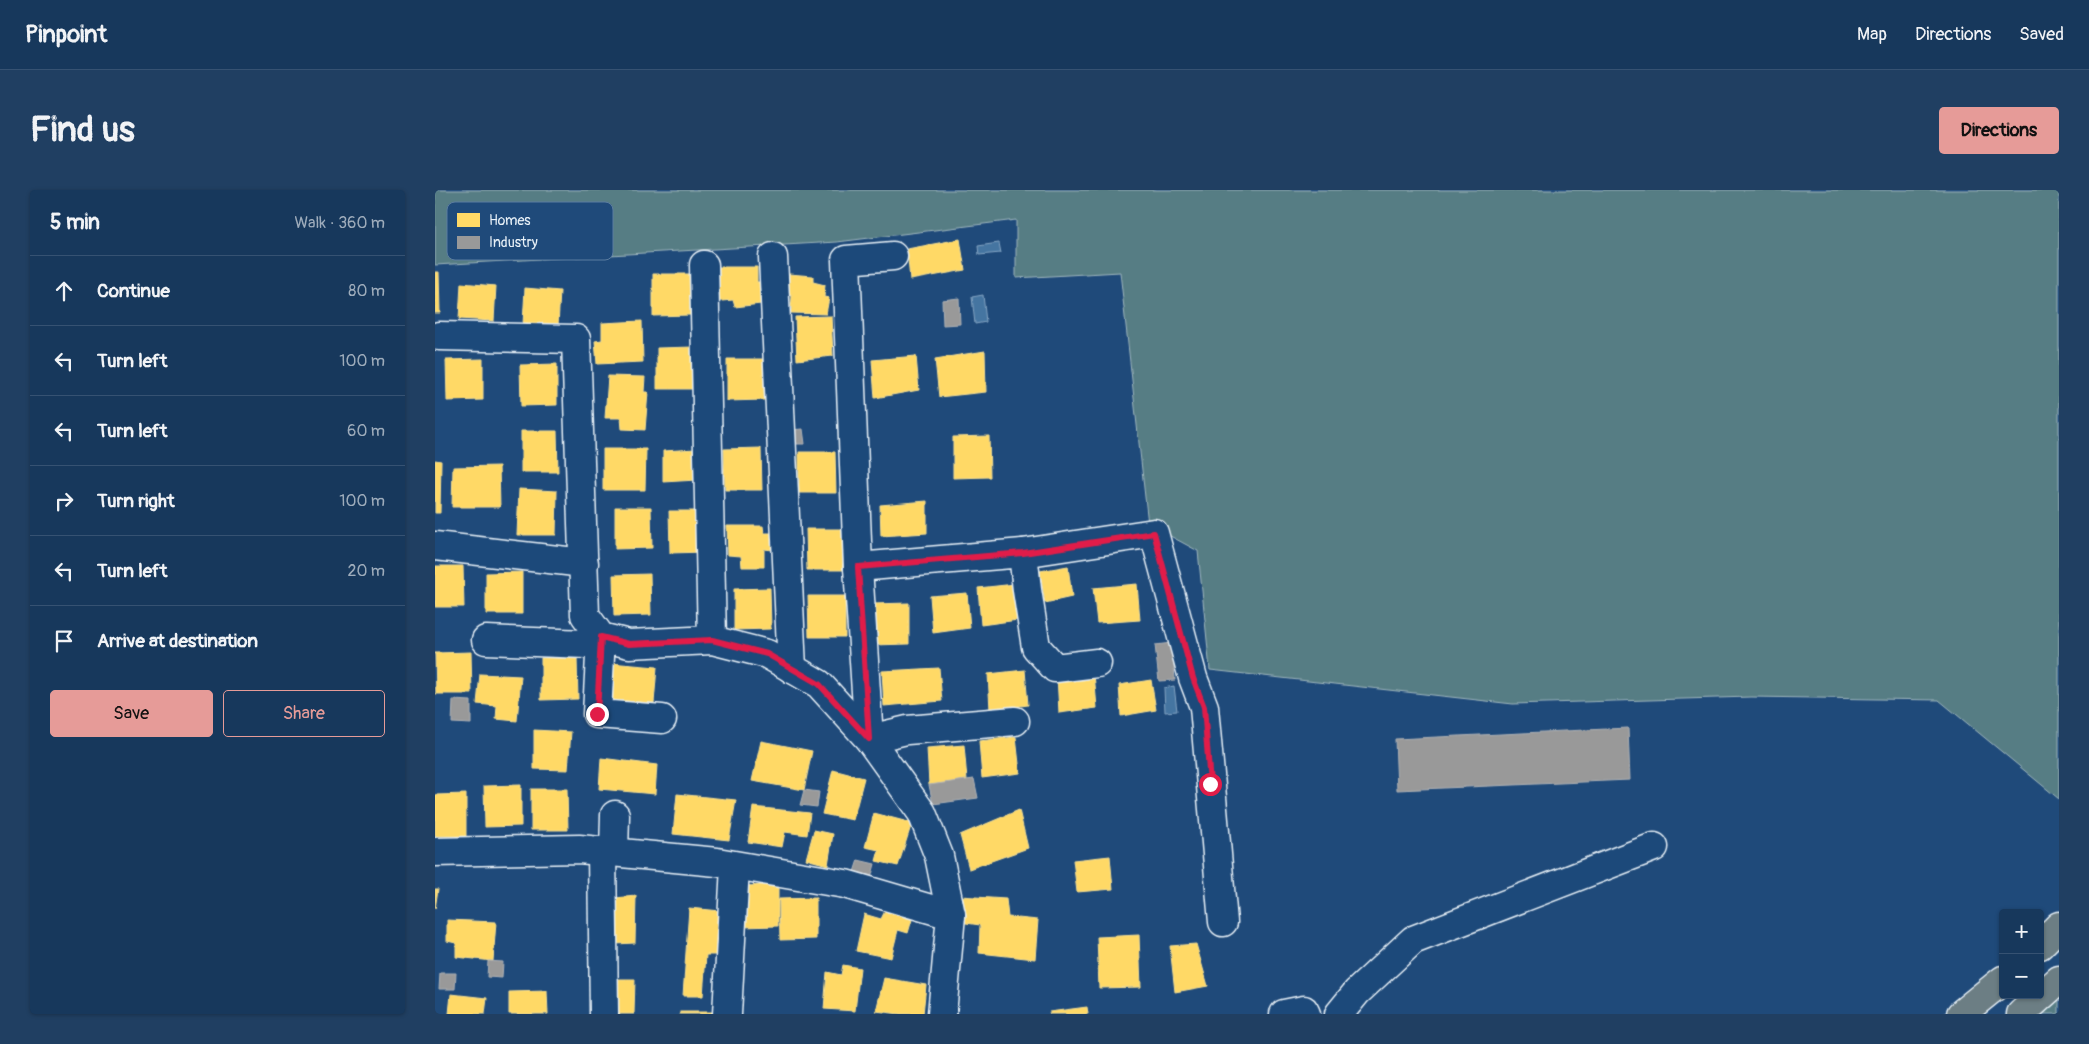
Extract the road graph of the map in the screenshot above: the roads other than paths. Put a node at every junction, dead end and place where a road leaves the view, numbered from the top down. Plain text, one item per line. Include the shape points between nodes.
1 (893, 256) dead end
2 (773, 257) dead end
3 (704, 266) dead end
4 (439, 336) dead end
5 (435, 546) edge
6 (1023, 553) junction
7 (584, 563) junction
8 (858, 567) junction
9 (601, 637) junction
10 (485, 640) dead end
11 (712, 640) junction
12 (1097, 663) dead end
13 (792, 669) junction
14 (662, 719) dead end
15 (1015, 721) dead end
16 (869, 739) junction
17 (615, 815) dead end
18 (1654, 847) dead end
19 (435, 852) edge
20 (608, 852) junction
21 (735, 866) junction
22 (951, 915) junction
23 (1223, 922) dead end
24 (2059, 926) edge
25 (2044, 941) edge
26 (2059, 980) edge
27 (1999, 983) edge
28 (603, 1014) edge
29 (727, 1014) edge
30 (942, 1014) edge
31 (1339, 1014) edge
32 (1961, 1014) edge
33 (2021, 1014) edge

1 - 8 street via 846,260
2 - 13 street
3 - 11 street
4 - 7 street via 576,339
5 - 7 street
6 - 8 street
6 - 12 street via 1036,647 1055,668
6 - 23 street via 1154,533 1193,678 1204,707
7 - 9 street via 585,614
8 - 16 street
9 - 10 street via 586,644
9 - 11 street via 629,644
9 - 14 street via 597,714
11 - 13 street via 767,654
13 - 16 street via 819,684
15 - 16 street via 907,730
16 - 22 street via 922,813 939,856
17 - 20 street
18 - 31 street via 1413,940 1357,992
19 - 20 street via 579,849
20 - 21 street
20 - 28 street
21 - 22 street via 845,884
21 - 29 street
22 - 30 street
24 - 25 main road
26 - 33 main road
27 - 32 main road

